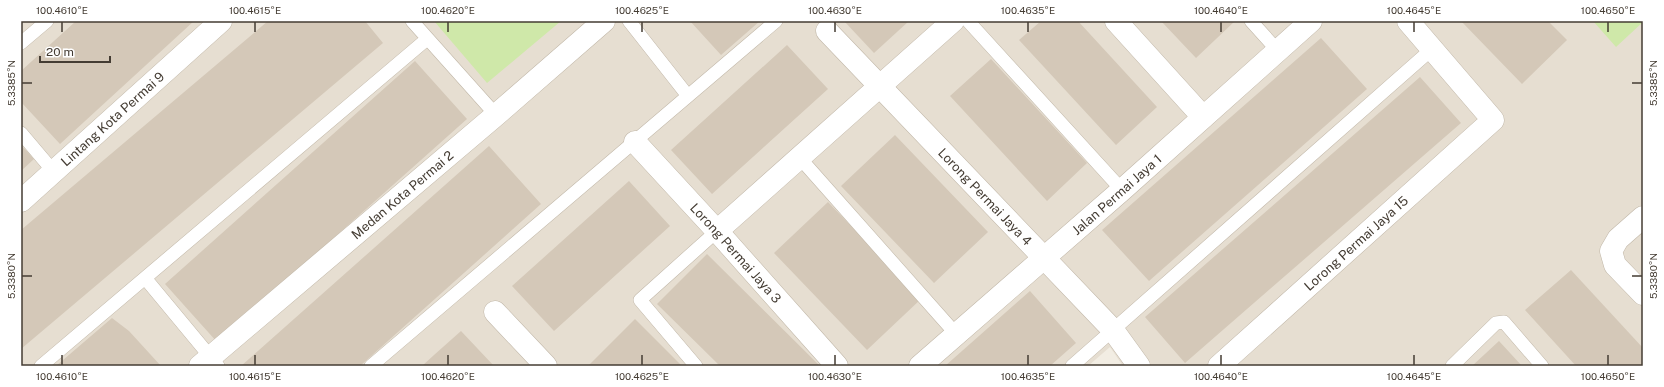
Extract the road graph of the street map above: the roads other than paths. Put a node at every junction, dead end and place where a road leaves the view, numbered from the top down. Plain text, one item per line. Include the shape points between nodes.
1 (47, 21) edge
2 (221, 21) edge
3 (412, 21) edge
4 (604, 21) edge
5 (629, 21) edge
6 (776, 21) edge
7 (953, 21) edge
8 (968, 21) edge
9 (1116, 21) edge
10 (1251, 21) edge
11 (1312, 21) edge
12 (1408, 21) edge
13 (827, 31) dead end
14 (427, 39) junction
15 (21, 43) edge
16 (1432, 49) junction
17 (1278, 50) junction
18 (880, 85) junction
19 (688, 96) junction
20 (496, 115) junction
21 (1203, 117) junction
22 (21, 133) edge
23 (635, 142) junction
24 (799, 157) junction
25 (54, 172) junction
26 (1122, 190) junction
27 (21, 201) edge
28 (1643, 217) edge
29 (717, 231) junction
30 (1043, 259) junction
31 (145, 278) junction
32 (1643, 294) edge
33 (495, 312) dead end
34 (1113, 330) junction
35 (956, 334) junction
36 (209, 363) edge
37 (41, 366) edge
38 (371, 366) edge
39 (546, 366) edge
40 (696, 366) edge
41 (837, 366) edge
42 (920, 366) edge
43 (1072, 366) edge
44 (1140, 366) edge
45 (1219, 366) edge
46 (1452, 366) edge
47 (1542, 366) edge

1 - 15 lane
2 - 25 street, Lintang Kota Permai 9
3 - 14 lane
4 - 20 street, Medan Kota Permai 2
5 - 19 lane
6 - 19 lane
7 - 18 street
8 - 26 lane
9 - 21 street
10 - 17 lane
11 - 17 street, Jalan Permai Jaya 1
12 - 16 street
13 - 18 street, Lorong Permai Jaya 4
14 - 20 lane
14 - 31 lane
16 - 34 lane
16 - 45 street, Lorong Permai Jaya 15 via 1493,120
17 - 21 street, Jalan Permai Jaya 1
18 - 24 street
18 - 30 street, Lorong Permai Jaya 4
19 - 23 lane
20 - 36 street, Medan Kota Permai 2
21 - 26 street, Jalan Permai Jaya 1
22 - 25 lane
23 - 29 street, Lorong Permai Jaya 3
23 - 38 lane
24 - 29 street
24 - 35 lane
25 - 27 street, Lintang Kota Permai 9
26 - 30 street, Jalan Permai Jaya 1
28 - 32 street via 1618,239 1611,251 1615,264
29 - 40 lane via 640,300
29 - 41 street, Lorong Permai Jaya 3
30 - 34 street, Lorong Permai Jaya 4
30 - 35 street, Jalan Permai Jaya 1
31 - 36 lane
31 - 37 lane
33 - 39 street
34 - 43 lane
34 - 44 street, Lorong Permai Jaya 4
35 - 42 street, Jalan Permai Jaya 1
46 - 47 lane via 1496,323 1504,322

